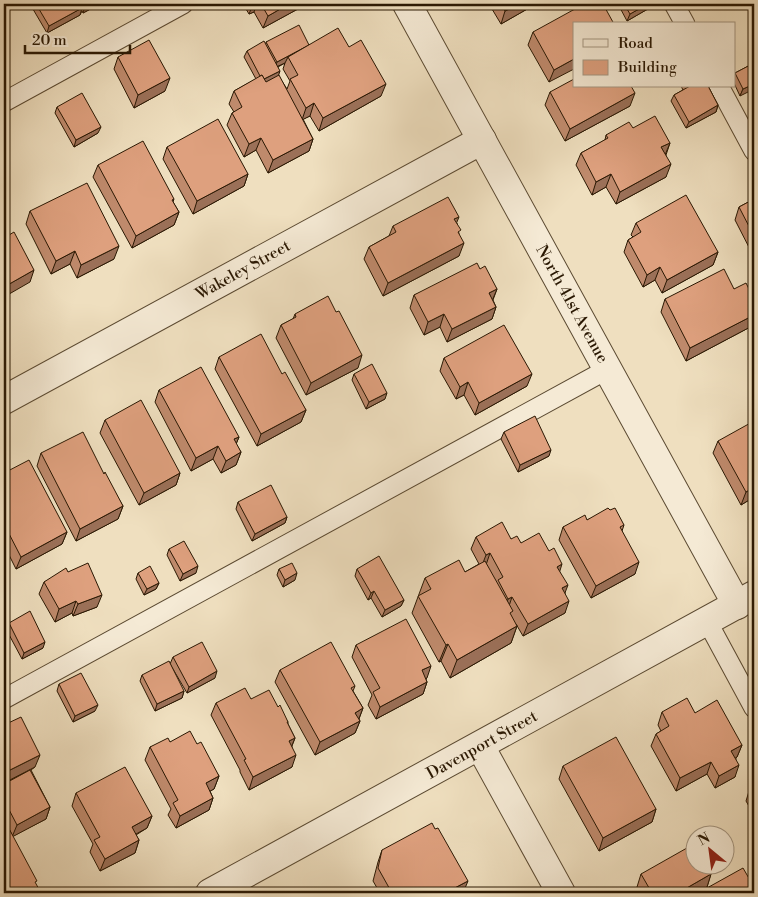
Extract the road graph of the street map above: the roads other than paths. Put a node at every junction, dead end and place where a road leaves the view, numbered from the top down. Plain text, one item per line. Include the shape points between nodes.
1 (183, 4) edge
2 (407, 4) edge
3 (674, 4) edge
4 (684, 22) edge
5 (720, 88) edge
6 (4, 102) edge
7 (482, 140) junction
8 (754, 151) edge
9 (608, 369) junction
10 (4, 400) edge
11 (745, 600) edge
12 (707, 621) junction
13 (4, 699) edge
14 (754, 708) edge
15 (480, 746) junction
16 (210, 893) edge
17 (561, 893) edge

1 - 6 lane
2 - 7 street, North 41st Avenue
3 - 4 lane
5 - 8 lane
7 - 9 street, North 41st Avenue
7 - 10 street, Wakeley Street
9 - 11 street, North 41st Avenue
9 - 13 lane
11 - 12 street, Davenport Street
12 - 14 lane
12 - 15 street, Davenport Street
15 - 16 street, Davenport Street
15 - 17 street

